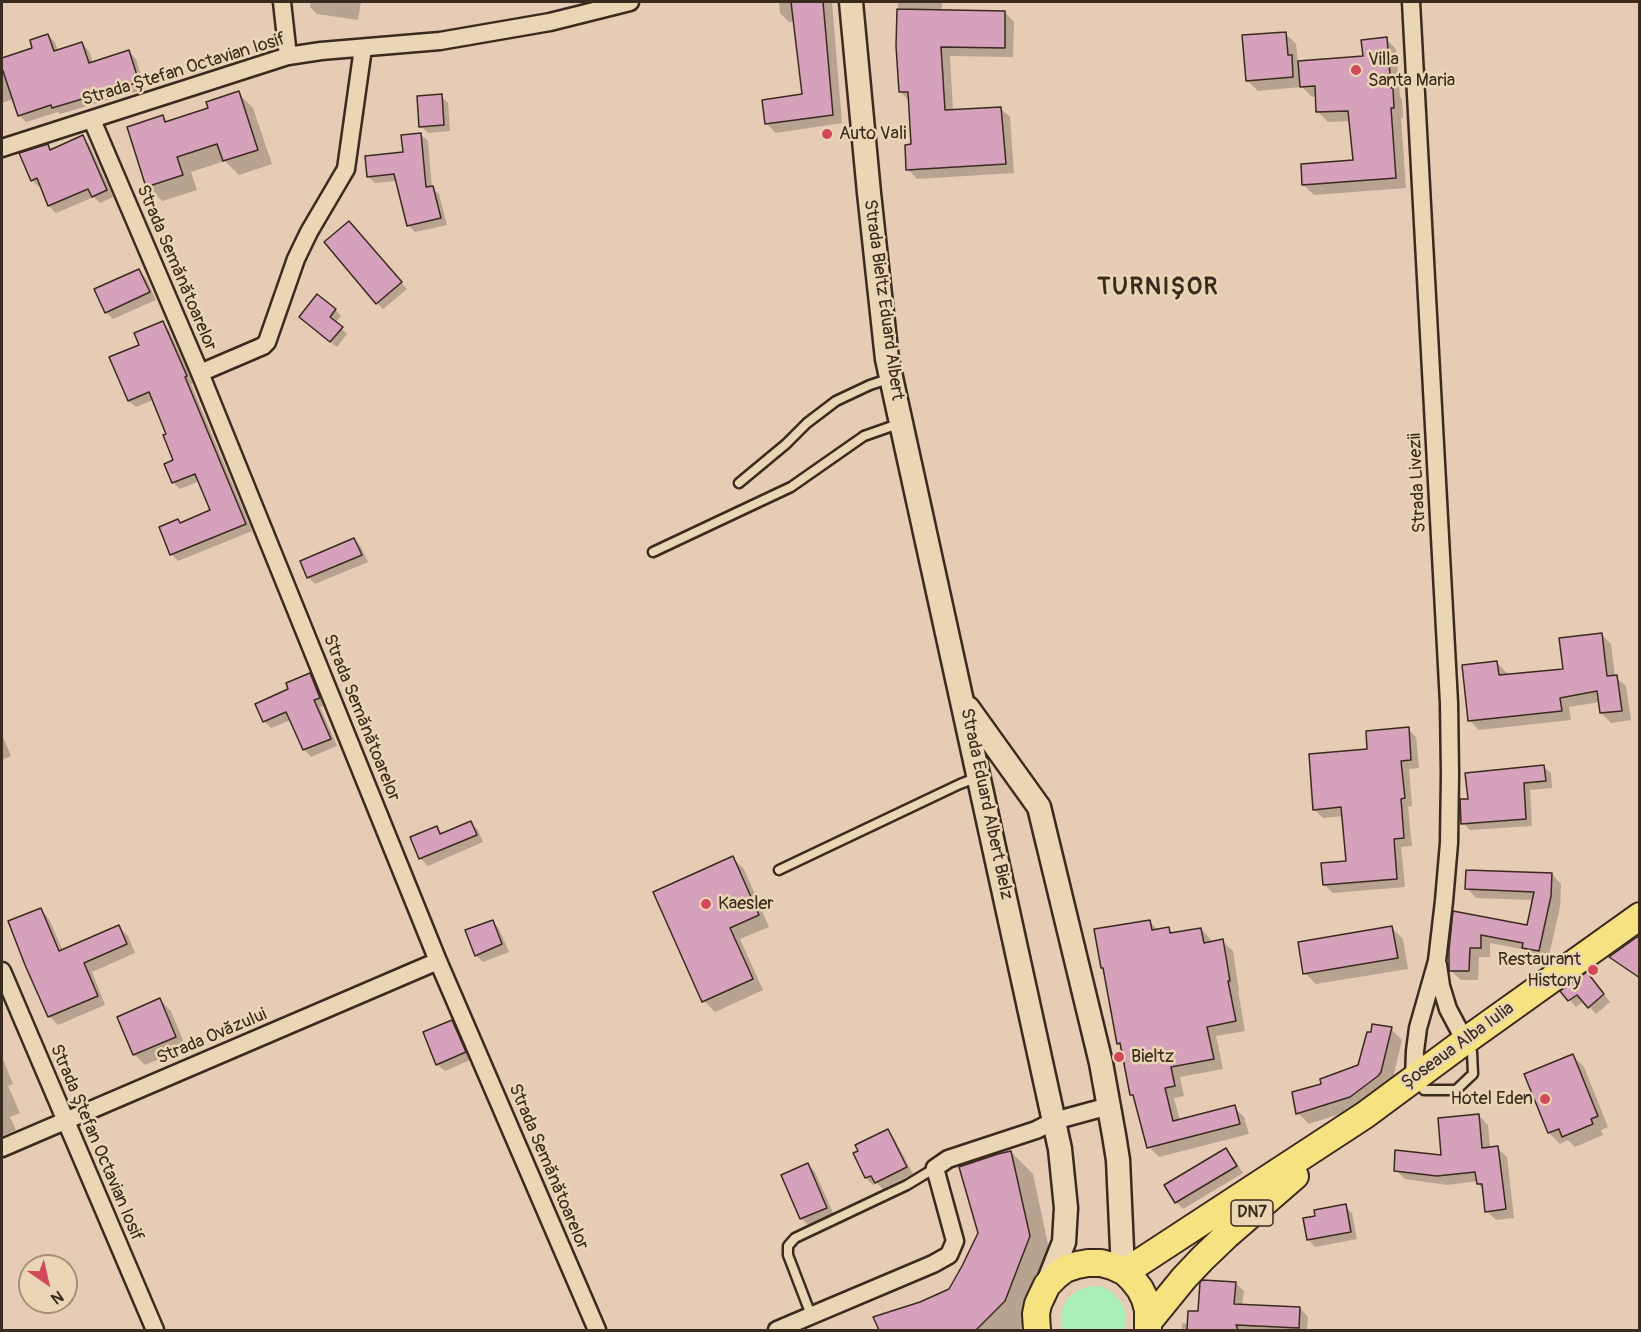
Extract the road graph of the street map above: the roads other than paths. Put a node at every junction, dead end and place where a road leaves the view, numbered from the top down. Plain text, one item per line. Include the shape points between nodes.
1 (282, 2) edge
2 (630, 2) edge
3 (851, 2) edge
4 (1411, 2) edge
5 (363, 48) junction
6 (288, 56) junction
7 (92, 120) junction
8 (2, 148) edge
9 (200, 373) junction
10 (891, 378) junction
11 (901, 423) junction
12 (739, 483) dead end
13 (653, 552) dead end
14 (963, 700) junction
15 (979, 777) junction
16 (779, 870) dead end
17 (1639, 916) edge
18 (438, 961) junction
19 (1437, 961) junction
20 (2, 971) edge
21 (1465, 1041) junction
22 (1414, 1078) junction
23 (1109, 1106) junction
24 (1365, 1115) junction
25 (65, 1121) junction
26 (1054, 1121) junction
27 (2, 1148) edge
28 (935, 1168) junction
29 (1124, 1272) junction
30 (1047, 1285) junction
31 (811, 1315) junction
32 (1034, 1325) edge
33 (1149, 1326) edge
34 (155, 1330) edge
35 (597, 1330) edge
36 (777, 1330) edge

1 - 6 street
2 - 5 street, Strada Ștefan Octavian Iosif via 550,22 440,41
3 - 10 street, Strada Bieltz Eduard Albert via 880,305
4 - 19 street, Strada Livezii via 1449,703 1449,843
5 - 6 street, Strada Ștefan Octavian Iosif
5 - 9 street via 346,169 296,259 267,342
6 - 7 street, Strada Ștefan Octavian Iosif
7 - 8 street, Strada Ștefan Octavian Iosif
7 - 9 street, Strada Semănătoarelor
9 - 18 street, Strada Semănătoarelor
10 - 11 street, Strada Bieltz Eduard Albert
10 - 12 lane via 836,401
11 - 13 lane via 864,436 791,487
11 - 14 street, Strada Bieltz Eduard Albert
14 - 15 street, Strada Eduard Albert Bielz
14 - 23 street, Strada Eduard Albert Bielz via 1039,807
15 - 16 lane
15 - 26 street, Strada Eduard Albert Bielz
17 - 21 main road, Șoseaua Alba Iulia / DN7
18 - 25 street, Strada Ovăzului
18 - 35 street, Strada Semănătoarelor
19 - 21 street, Strada Livezii via 1448,1009
19 - 22 street, Strada Livezii via 1418,1029
20 - 25 street, Strada Ștefan Octavian Iosif
21 - 22 main road, Șoseaua Alba Iulia / DN7
21 - 22 lane via 1472,1052 1473,1074 1456,1090 1424,1090
22 - 24 main road, Șoseaua Alba Iulia / DN7
23 - 26 street
23 - 29 street, Strada Eduard Albert Bielz via 1118,1160
24 - 29 main road, Șoseaua Alba Iulia / DN7
24 - 33 main road, Șoseaua Alba Iulia / DN7 via 1218,1244 1184,1278
25 - 27 street, Strada Ovăzului
25 - 34 street, Strada Ștefan Octavian Iosif
26 - 28 street via 948,1159
26 - 30 street, Strada Eduard Albert Bielz via 1066,1208 1064,1242
28 - 31 lane via 795,1238 788,1246
28 - 31 street via 955,1241 949,1255
29 - 30 main road via 1101,1263 1088,1263 1065,1269
29 - 33 main road, Șoseaua Alba Iulia / DN7 via 1140,1289
30 - 32 main road
31 - 36 street

